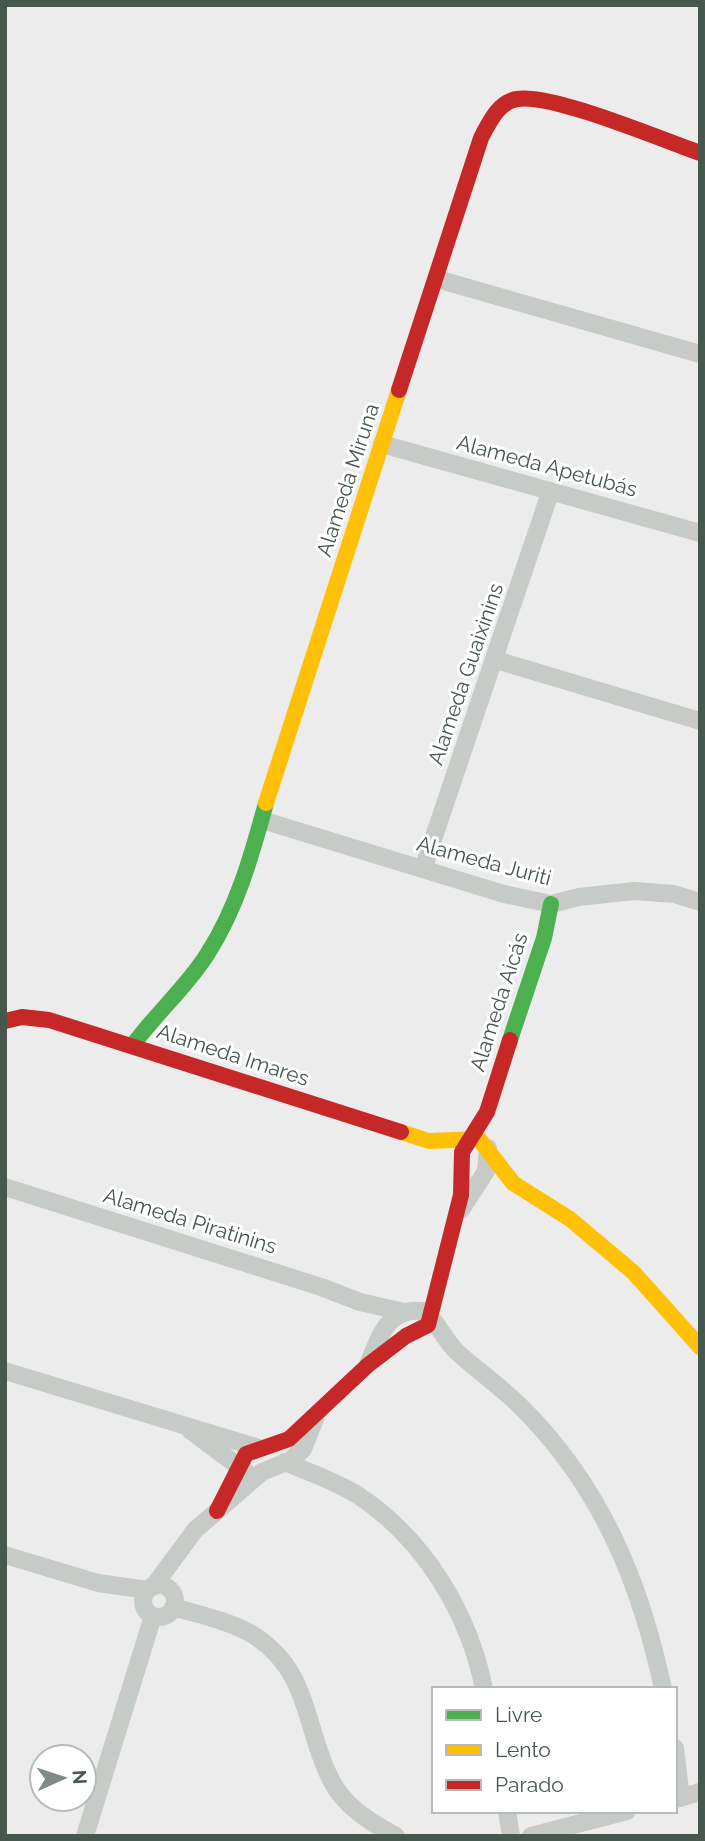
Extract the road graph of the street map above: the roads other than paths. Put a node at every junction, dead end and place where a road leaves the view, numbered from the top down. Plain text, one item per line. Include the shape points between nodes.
1 (700, 153) edge
2 (437, 279) junction
3 (700, 354) edge
4 (382, 444) junction
5 (550, 493) junction
6 (700, 533) edge
7 (496, 660) junction
8 (700, 720) edge
9 (262, 820) junction
10 (422, 869) junction
11 (700, 902) edge
12 (551, 904) junction
13 (5, 1021) edge
14 (133, 1045) junction
15 (487, 1112) junction
16 (429, 1141) junction
17 (466, 1141) junction
18 (488, 1150) junction
19 (462, 1168) junction
20 (482, 1181) junction
21 (513, 1183) junction
22 (5, 1187) edge
23 (457, 1216) junction
24 (440, 1278) joint
25 (360, 1302) junction
26 (418, 1314) junction
27 (383, 1327) junction
28 (406, 1336) junction
29 (700, 1347) edge
30 (455, 1350) junction
31 (368, 1366) junction
32 (5, 1371) edge
33 (321, 1407) joint
34 (184, 1426) junction
35 (296, 1444) junction
36 (259, 1448) junction
37 (285, 1462) junction
38 (238, 1466) junction
39 (319, 1476) junction
40 (255, 1478) junction
41 (217, 1511) junction
42 (184, 1546) junction
43 (5, 1555) edge
44 (149, 1599) junction
45 (173, 1600) junction
46 (484, 1687) edge
47 (662, 1687) edge
48 (700, 1792) edge
49 (678, 1798) edge
50 (507, 1813) edge
51 (619, 1813) edge
52 (388, 1834) edge
53 (85, 1836) edge
54 (511, 1836) edge
55 (531, 1836) edge

1 - 2 street, Alameda Miruna via 546,100 506,104 495,113 481,138
2 - 3 street
2 - 4 street, Alameda Miruna
4 - 5 street, Alameda Apetubás
4 - 9 street, Alameda Miruna via 278,758
5 - 6 street, Alameda Apetubás
5 - 7 street, Alameda Guaixinins
7 - 8 street
7 - 10 street, Alameda Guaixinins
9 - 10 street, Alameda Juriti
9 - 14 street, Alameda Miruna via 226,920 209,953
10 - 12 street, Alameda Juriti
11 - 12 street, Alameda Juriti via 674,894 634,891
12 - 15 street, Alameda Aicás
13 - 14 street, Alameda Imares via 22,1017 49,1020
14 - 16 street, Alameda Imares
15 - 17 street, Alameda Aicás
15 - 18 street, Alameda Aicás
16 - 17 street, Alameda Imares
16 - 19 street
17 - 18 street via 479,1139
17 - 19 street, Alameda Aicás
18 - 20 street, Alameda Aicás
18 - 21 street
19 - 20 street
19 - 23 street, Alameda Aicás
20 - 21 street
20 - 23 street, Alameda Aicás
21 - 29 street via 570,1219 633,1272
22 - 25 street, Alameda Piratinins
23 - 24 street, Alameda Aicás
24 - 26 street, Alameda Aicás
25 - 26 street, Alameda Piratinins
25 - 27 street
26 - 27 street, Alameda Aicás
26 - 28 street, Alameda Aicás via 425,1328
26 - 30 street
27 - 28 street
27 - 31 street, Alameda Aicás
28 - 30 street
28 - 31 street, Alameda Aicás
30 - 47 street via 529,1415 572,1464 607,1519 635,1582
31 - 33 street, Alameda Aicás
32 - 34 street
33 - 35 street, Alameda Aicás
34 - 36 street
34 - 38 street
35 - 36 street
35 - 37 street
35 - 39 street
36 - 38 street via 246,1454
37 - 39 street
37 - 40 street
38 - 40 street
38 - 41 street
39 - 46 street via 357,1494 382,1513 440,1578 462,1620
40 - 41 street
41 - 42 street
42 - 44 street
42 - 45 street via 176,1567
43 - 44 street
44 - 45 street via 163,1586
44 - 45 street via 163,1616
44 - 53 street
45 - 52 street via 254,1635 271,1649 301,1689 331,1781 358,1812
48 - 49 street
50 - 54 street
51 - 55 street

